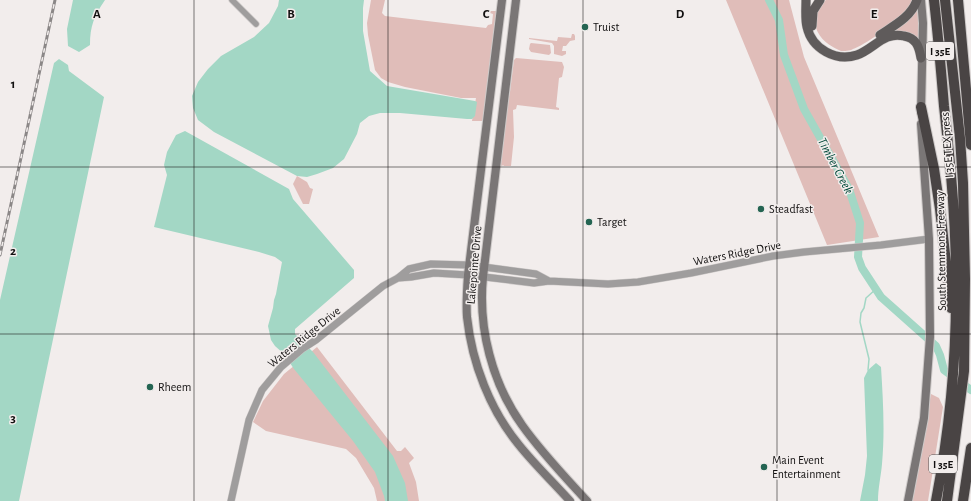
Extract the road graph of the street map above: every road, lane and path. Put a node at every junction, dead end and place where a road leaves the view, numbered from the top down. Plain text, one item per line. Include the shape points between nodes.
1 (232, 0) edge
2 (502, 0) edge
3 (516, 0) edge
4 (806, 0) edge
5 (820, 0) edge
6 (917, 0) edge
7 (921, 0) edge
8 (934, 0) edge
9 (958, 0) edge
10 (946, 1) edge
11 (256, 24) dead end
12 (921, 58) junction
13 (921, 107) junction
14 (971, 145) edge
15 (481, 169) junction
16 (496, 169) junction
17 (952, 183) junction
18 (929, 239) junction
19 (469, 265) junction
20 (484, 268) junction
21 (468, 275) junction
22 (483, 277) junction
23 (398, 278) junction
24 (549, 281) junction
25 (971, 288) edge
26 (955, 348) junction
27 (964, 370) junction
28 (499, 381) junction
29 (485, 386) junction
30 (949, 427) junction
31 (971, 448) edge
32 (545, 453) junction
33 (535, 462) junction
34 (231, 501) edge
35 (570, 501) edge
36 (588, 501) edge
37 (908, 501) edge
38 (936, 501) edge
39 (942, 501) edge
40 (948, 501) edge
41 (963, 501) edge

1 - 11 street
2 - 15 main road, Lakepointe Drive
3 - 16 main road, Lakepointe Drive
4 - 12 main road via 806,22 810,36 815,44 827,53 842,57 853,56 898,34 914,40 919,46
5 - 6 main road via 814,7 811,20 816,37 829,49 847,53 870,42 905,18
7 - 12 main road, South Stemmons Freeway
8 - 17 highway, South Stemmons Freeway / I 35E
9 - 14 highway, I 35E
10 - 17 highway
10 - 27 highway, I 35E TEXpress via 963,183
12 - 13 main road, South Stemmons Freeway
13 - 18 main road, South Stemmons Freeway
13 - 26 highway via 940,209
15 - 16 main road
15 - 19 main road, Lakepointe Drive
16 - 20 main road, Lakepointe Drive
17 - 26 highway, South Stemmons Freeway / I 35E via 956,269
18 - 24 street, Waters Ridge Drive via 767,257 691,274 638,282 608,284
18 - 37 main road, South Stemmons Freeway via 930,337 926,396
19 - 20 street, Waters Ridge Drive
19 - 21 main road, Lakepointe Drive
19 - 23 street, Waters Ridge Drive via 431,264 409,268
20 - 22 main road, Lakepointe Drive
20 - 24 street, Waters Ridge Drive via 536,274
21 - 22 street, Waters Ridge Drive
21 - 23 street, Waters Ridge Drive via 434,273
21 - 29 main road, Lakepointe Drive via 467,316 471,345
22 - 24 street, Waters Ridge Drive via 534,283
22 - 28 main road, Lakepointe Drive via 484,328
23 - 34 street, Waters Ridge Drive via 383,286 302,349 281,367 262,390 247,428
25 - 27 highway
26 - 30 highway, South Stemmons Freeway / I 35E
27 - 40 highway, I 35E TEXpress
28 - 29 main road
28 - 32 main road, Lakepointe Drive via 521,424
29 - 33 main road, Lakepointe Drive via 509,431
30 - 38 highway, South Stemmons Freeway / I 35E
30 - 39 highway
31 - 41 highway, I 35E
32 - 33 main road
32 - 36 main road, Lakepointe Drive
33 - 35 main road, Lakepointe Drive

